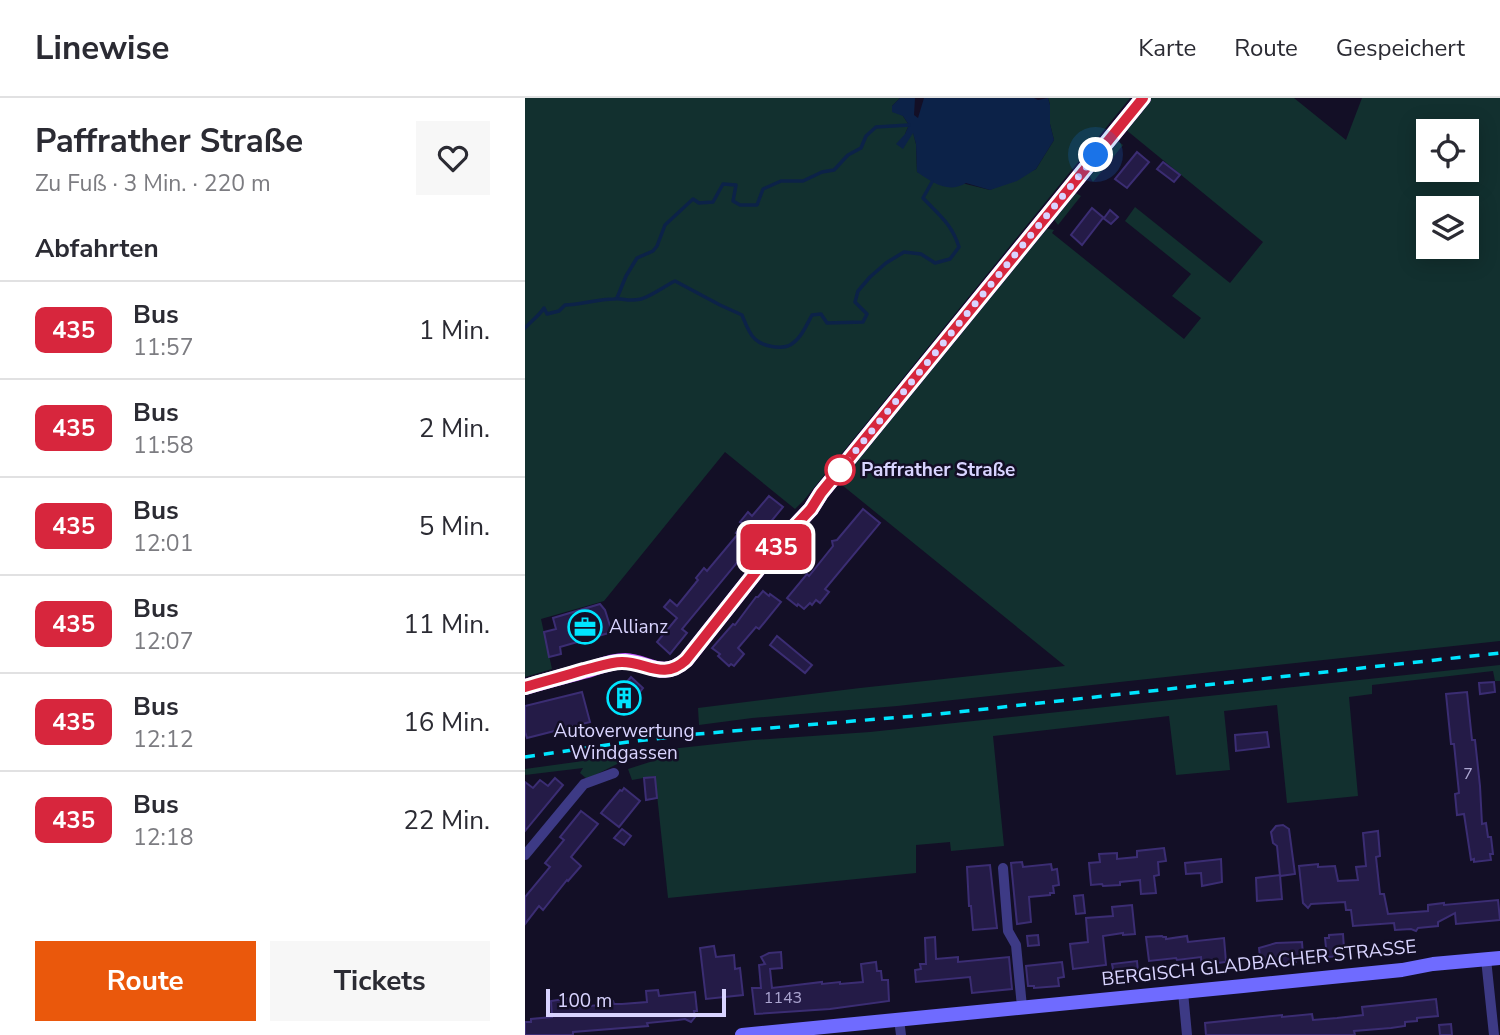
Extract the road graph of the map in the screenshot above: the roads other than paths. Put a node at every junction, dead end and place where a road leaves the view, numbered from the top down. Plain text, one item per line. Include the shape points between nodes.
1 (1143, 98) edge
2 (525, 687) edge
3 (614, 774) dead end
4 (525, 855) edge
5 (1003, 868) dead end
6 (1493, 959) edge
7 (1183, 992) junction
8 (1022, 1007) junction
9 (899, 1020) junction
10 (742, 1035) edge
11 (901, 1035) edge
12 (1187, 1035) edge
13 (1494, 1035) edge

1 - 2 main road via 680,666 656,670 615,662
3 - 4 street via 584,785
5 - 8 street via 1008,931 1016,945
6 - 7 main road, BERGISCH GLADBACHER STRASSE
6 - 13 street
7 - 8 main road, BERGISCH GLADBACHER STRASSE
7 - 12 street
8 - 9 main road, BERGISCH GLADBACHER STRASSE
9 - 10 main road, BERGISCH GLADBACHER STRASSE
9 - 11 street

